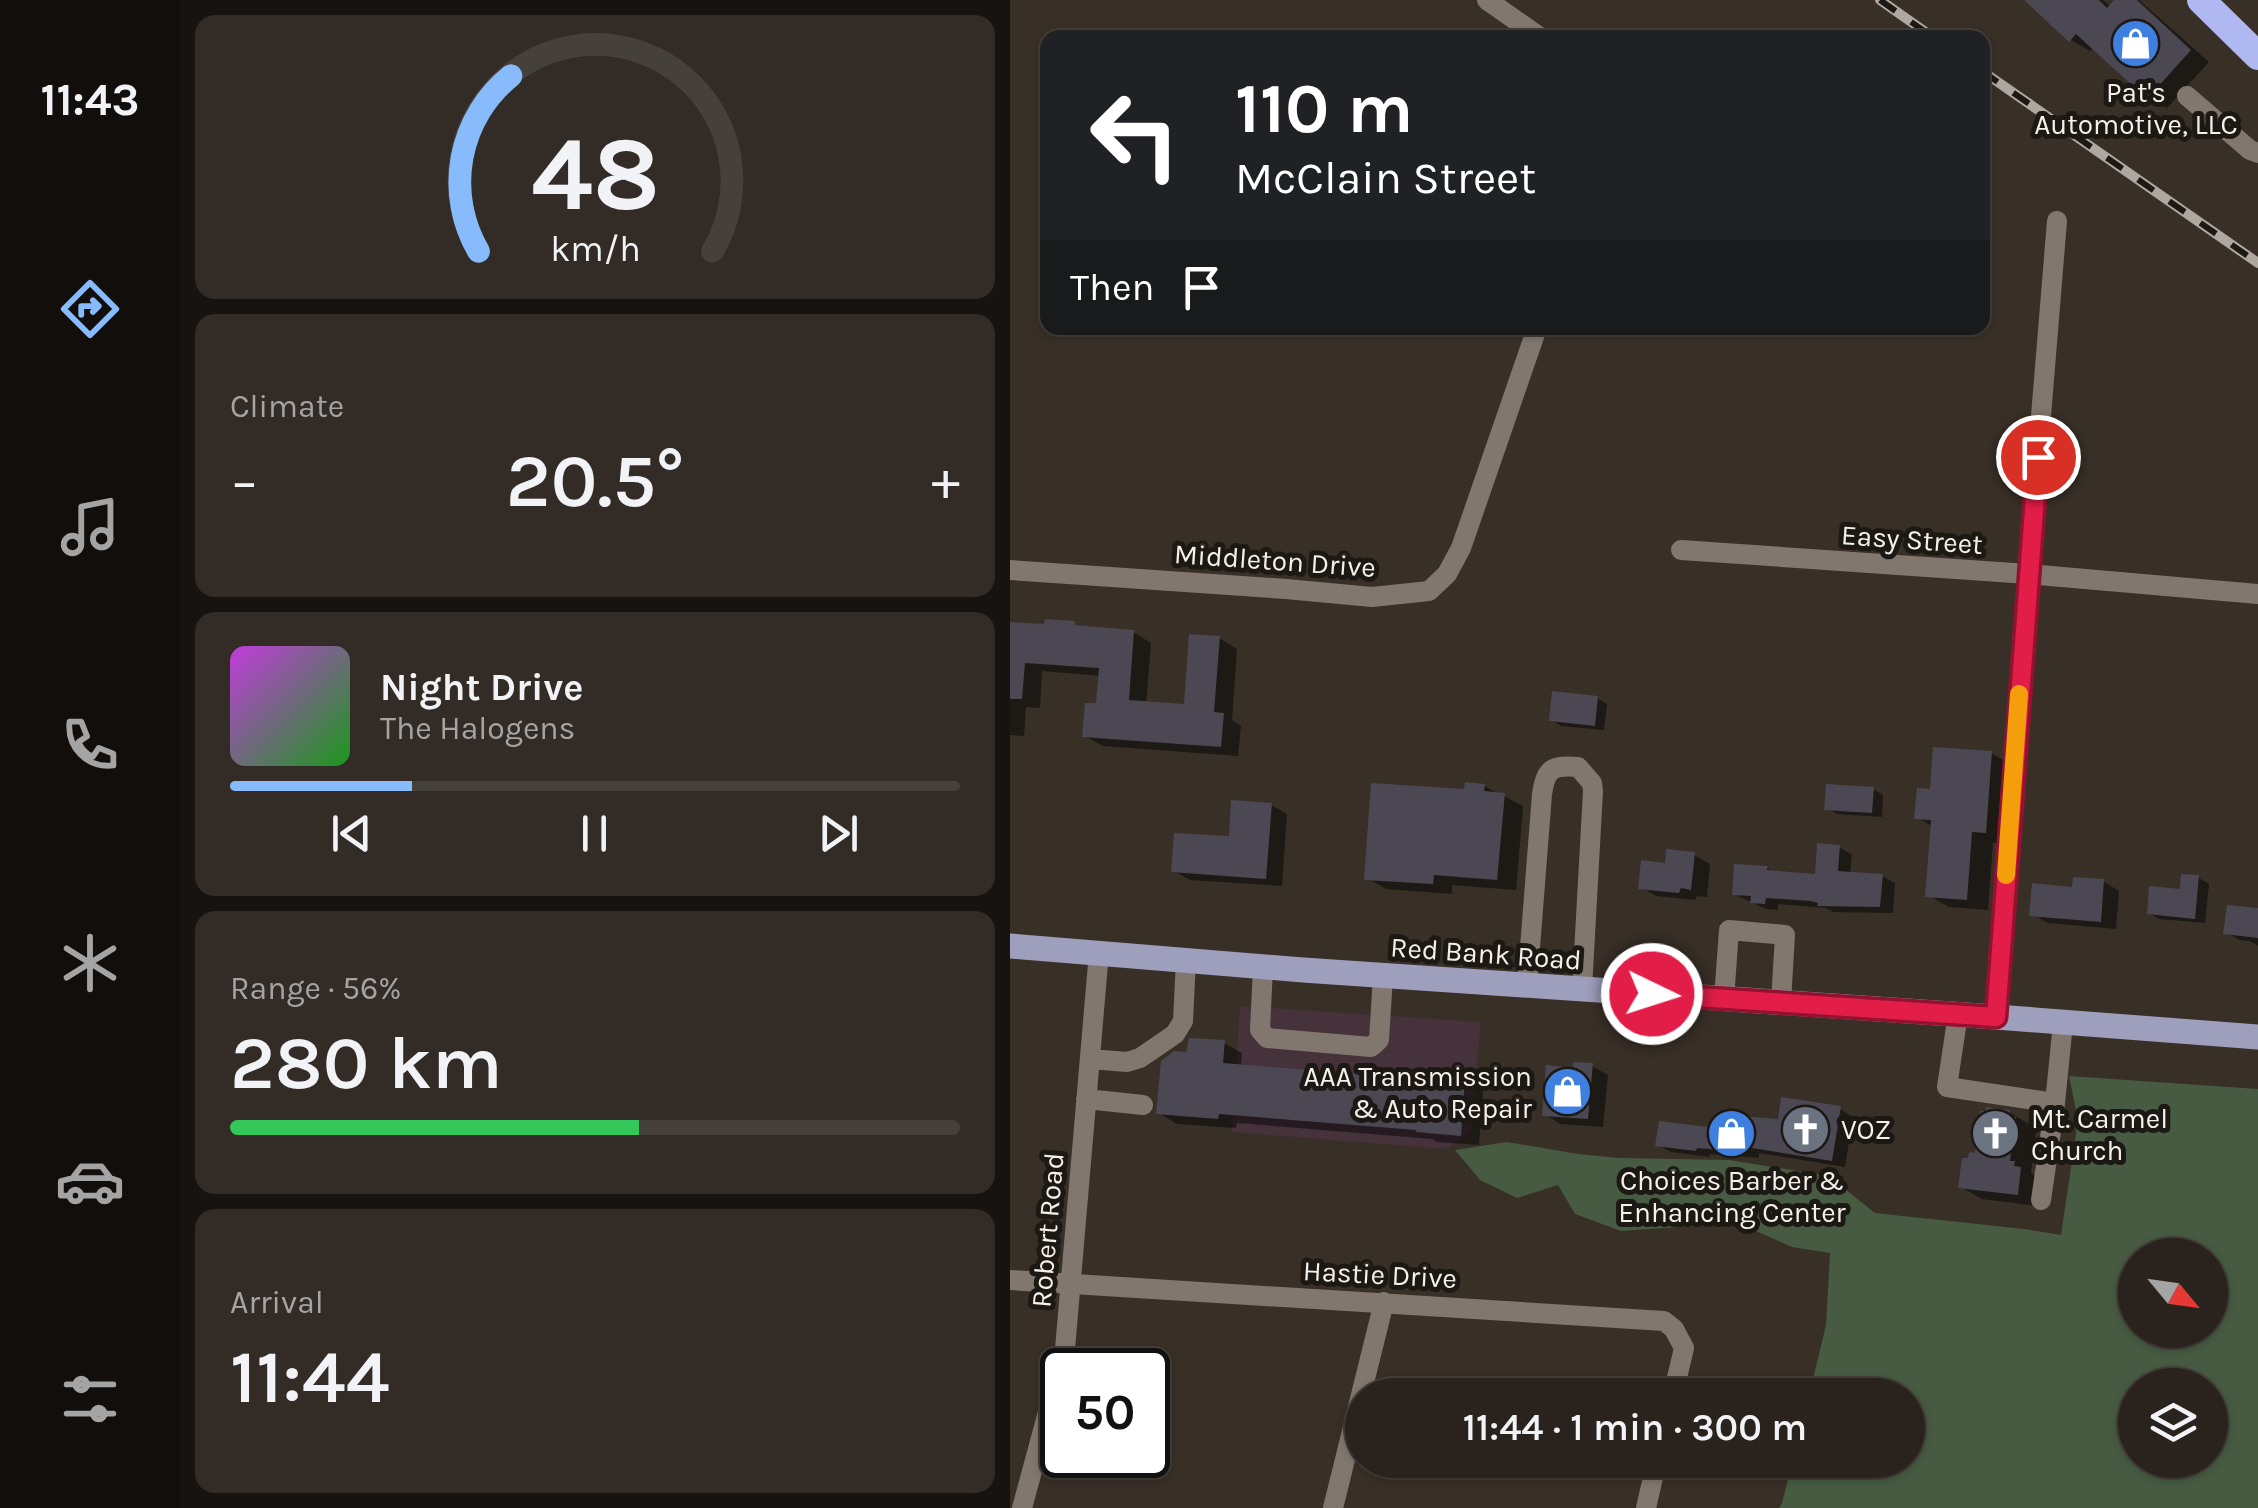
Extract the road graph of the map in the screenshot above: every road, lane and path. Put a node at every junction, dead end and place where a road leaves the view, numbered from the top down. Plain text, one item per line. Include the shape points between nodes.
1 (1487, 0) edge
2 (2201, 0) edge
3 (1529, 30) edge
4 (2258, 56) edge
5 (2187, 96) dead end
6 (2258, 153) edge
7 (2057, 221) dead end
8 (1535, 335) edge
9 (1681, 550) dead end
10 (1010, 570) edge
11 (2028, 574) junction
12 (2258, 594) edge
13 (1010, 946) edge
14 (1099, 952) junction
15 (1186, 960) junction
16 (1263, 967) junction
17 (1383, 976) junction
18 (1528, 986) junction
19 (1582, 989) junction
20 (1724, 999) junction
21 (1781, 1002) junction
22 (1958, 1014) junction
23 (1996, 1017) junction
24 (2063, 1023) junction
25 (2258, 1037) edge
26 (1090, 1059) junction
27 (1086, 1099) junction
28 (2054, 1102) junction
29 (1144, 1105) dead end
30 (2041, 1200) dead end
31 (1010, 1280) edge
32 (1070, 1284) junction
33 (1384, 1302) junction
34 (1677, 1378) edge
35 (1654, 1478) edge
36 (1022, 1508) edge
37 (1333, 1508) edge
38 (1646, 1508) edge

1 - 3 street
2 - 4 highway
5 - 6 street
7 - 11 street
8 - 10 street, Middleton Drive via 1461,548 1429,592 1372,597
9 - 11 street, Easy Street
11 - 12 street, Easy Street
11 - 23 street
13 - 14 main road, Red Bank Road
14 - 15 main road, Red Bank Road
14 - 26 street, Robert Road
15 - 16 main road, Red Bank Road
15 - 26 street via 1183,1021 1175,1034 1127,1062
16 - 17 main road, Red Bank Road
16 - 17 street via 1260,1030 1267,1038 1371,1047 1379,1040
17 - 18 main road, Red Bank Road
18 - 19 main road, Red Bank Road
18 - 19 street via 1544,782 1558,766 1578,767 1593,791
19 - 20 main road, Red Bank Road
20 - 21 main road, Red Bank Road
20 - 21 street via 1729,930 1784,935
21 - 22 main road, Red Bank Road
22 - 23 main road, Red Bank Road
22 - 28 street via 1948,1087
23 - 24 main road, Red Bank Road
24 - 25 main road, Red Bank Road
24 - 28 street
26 - 27 street, Robert Road
27 - 29 street
27 - 32 street, Robert Road
28 - 30 street
31 - 32 street, Hastie Drive
32 - 33 street, Hastie Drive
32 - 36 street, Robert Road via 1065,1349
33 - 34 street, Hastie Drive via 1664,1321 1684,1348
33 - 37 street
35 - 38 street

